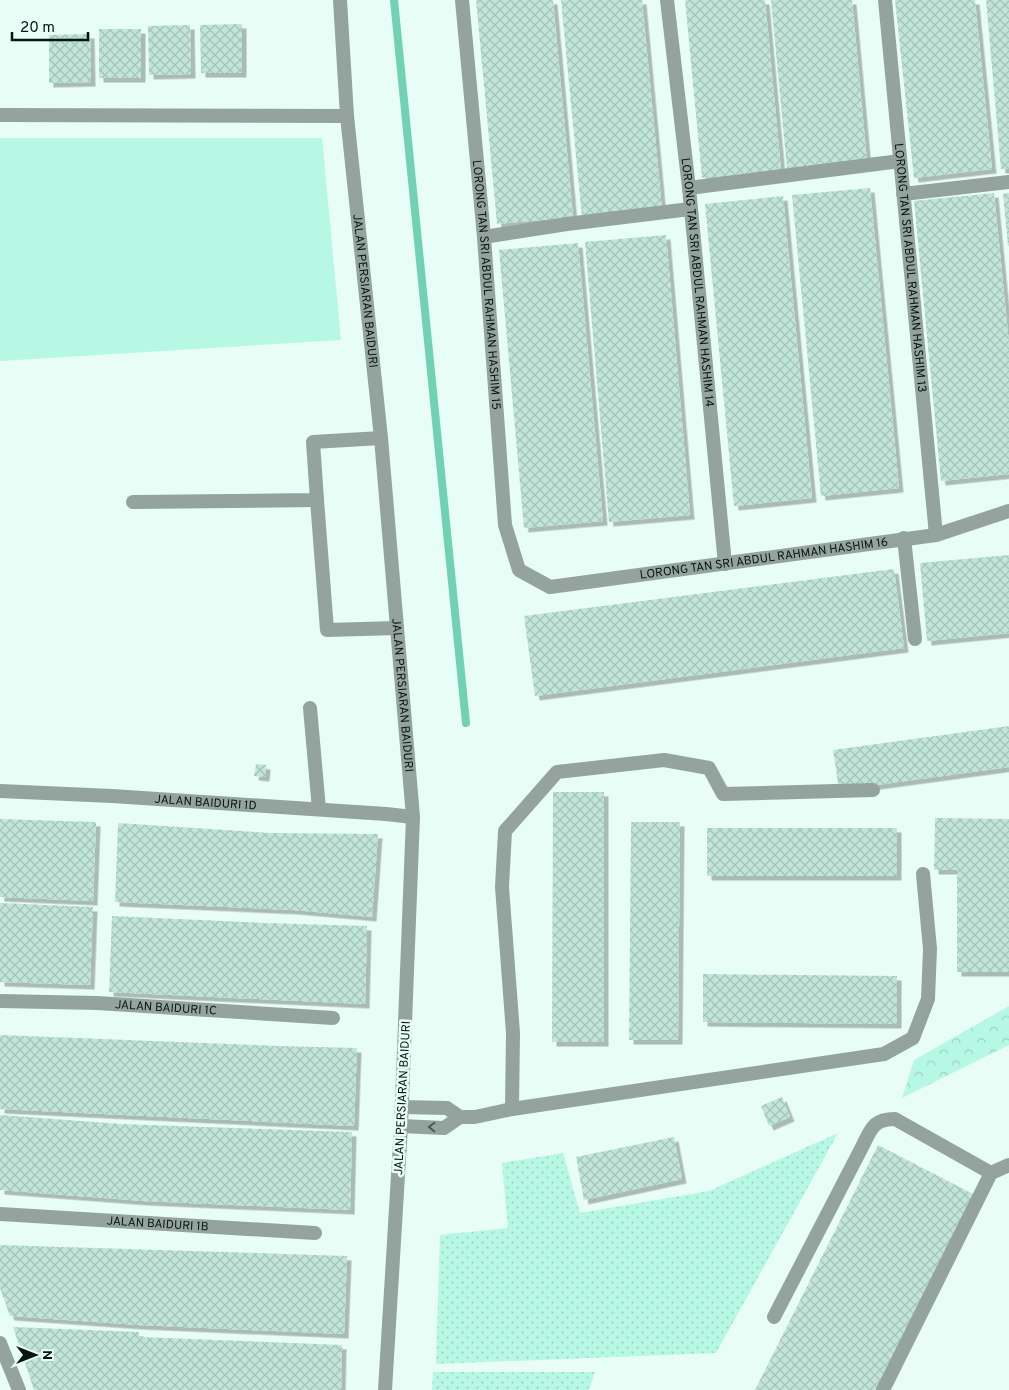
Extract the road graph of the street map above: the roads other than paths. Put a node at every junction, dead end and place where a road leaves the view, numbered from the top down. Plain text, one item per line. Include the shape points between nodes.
1 (340, 0) edge
2 (462, 0) edge
3 (667, 0) edge
4 (885, 0) edge
5 (0, 115) edge
6 (347, 116) junction
7 (900, 161) junction
8 (1009, 182) edge
9 (689, 188) junction
10 (903, 194) junction
11 (690, 209) junction
12 (484, 237) junction
13 (381, 438) junction
14 (316, 500) junction
15 (133, 502) dead end
16 (1009, 511) edge
17 (936, 535) junction
18 (904, 538) junction
19 (725, 564) junction
20 (519, 570) joint
21 (397, 628) junction
22 (915, 639) dead end
23 (310, 708) dead end
24 (872, 790) dead end
25 (0, 791) edge
26 (319, 809) junction
27 (413, 817) junction
28 (923, 874) dead end
29 (0, 1001) edge
30 (333, 1018) dead end
31 (402, 1107) junction
32 (512, 1108) junction
33 (460, 1117) junction
34 (401, 1126) junction
35 (1009, 1164) edge
36 (991, 1173) junction
37 (0, 1214) edge
38 (315, 1233) dead end
39 (774, 1317) dead end
40 (0, 1343) edge
41 (20, 1390) edge
42 (385, 1390) edge
43 (883, 1390) edge

1 - 6 street, JALAN PERSIARAN BAIDURI
2 - 12 street, LORONG TAN SRI ABDUL RAHMAN HASHIM 15
3 - 9 street, LORONG TAN SRI ABDUL RAHMAN HASHIM 14
4 - 7 street, LORONG TAN SRI ABDUL RAHMAN HASHIM 13
5 - 6 street
6 - 13 street, JALAN PERSIARAN BAIDURI
7 - 9 street
7 - 10 street, LORONG TAN SRI ABDUL RAHMAN HASHIM 13
8 - 10 street
9 - 11 street, LORONG TAN SRI ABDUL RAHMAN HASHIM 14
10 - 17 street, LORONG TAN SRI ABDUL RAHMAN HASHIM 13
11 - 12 street
11 - 19 street, LORONG TAN SRI ABDUL RAHMAN HASHIM 14
12 - 20 street, LORONG TAN SRI ABDUL RAHMAN HASHIM 15 via 505,525
13 - 14 street via 313,442
13 - 21 street, JALAN PERSIARAN BAIDURI
14 - 15 street
14 - 21 street via 327,630
16 - 17 street, LORONG TAN SRI ABDUL RAHMAN HASHIM 16
17 - 18 street, LORONG TAN SRI ABDUL RAHMAN HASHIM 16
18 - 19 street, LORONG TAN SRI ABDUL RAHMAN HASHIM 16
18 - 22 street
19 - 20 street, LORONG TAN SRI ABDUL RAHMAN HASHIM 16 via 550,587
21 - 27 street, JALAN PERSIARAN BAIDURI
23 - 26 street
24 - 32 street via 723,794 709,768 664,760 557,772 505,831 502,887 513,1033
25 - 26 street, JALAN BAIDURI 1D
26 - 27 street, JALAN BAIDURI 1D
27 - 31 street, JALAN PERSIARAN BAIDURI
28 - 32 street via 930,949 928,999 913,1038 884,1054
29 - 30 street, JALAN BAIDURI 1C via 97,1003
31 - 33 street via 446,1108
31 - 34 street, JALAN PERSIARAN BAIDURI
32 - 33 street via 475,1117
33 -> 34 street via 444,1128
34 - 42 street, JALAN PERSIARAN BAIDURI
35 - 36 street
36 - 39 street via 895,1119 876,1123
36 - 43 street
37 - 38 street, JALAN BAIDURI 1B
40 - 41 street

